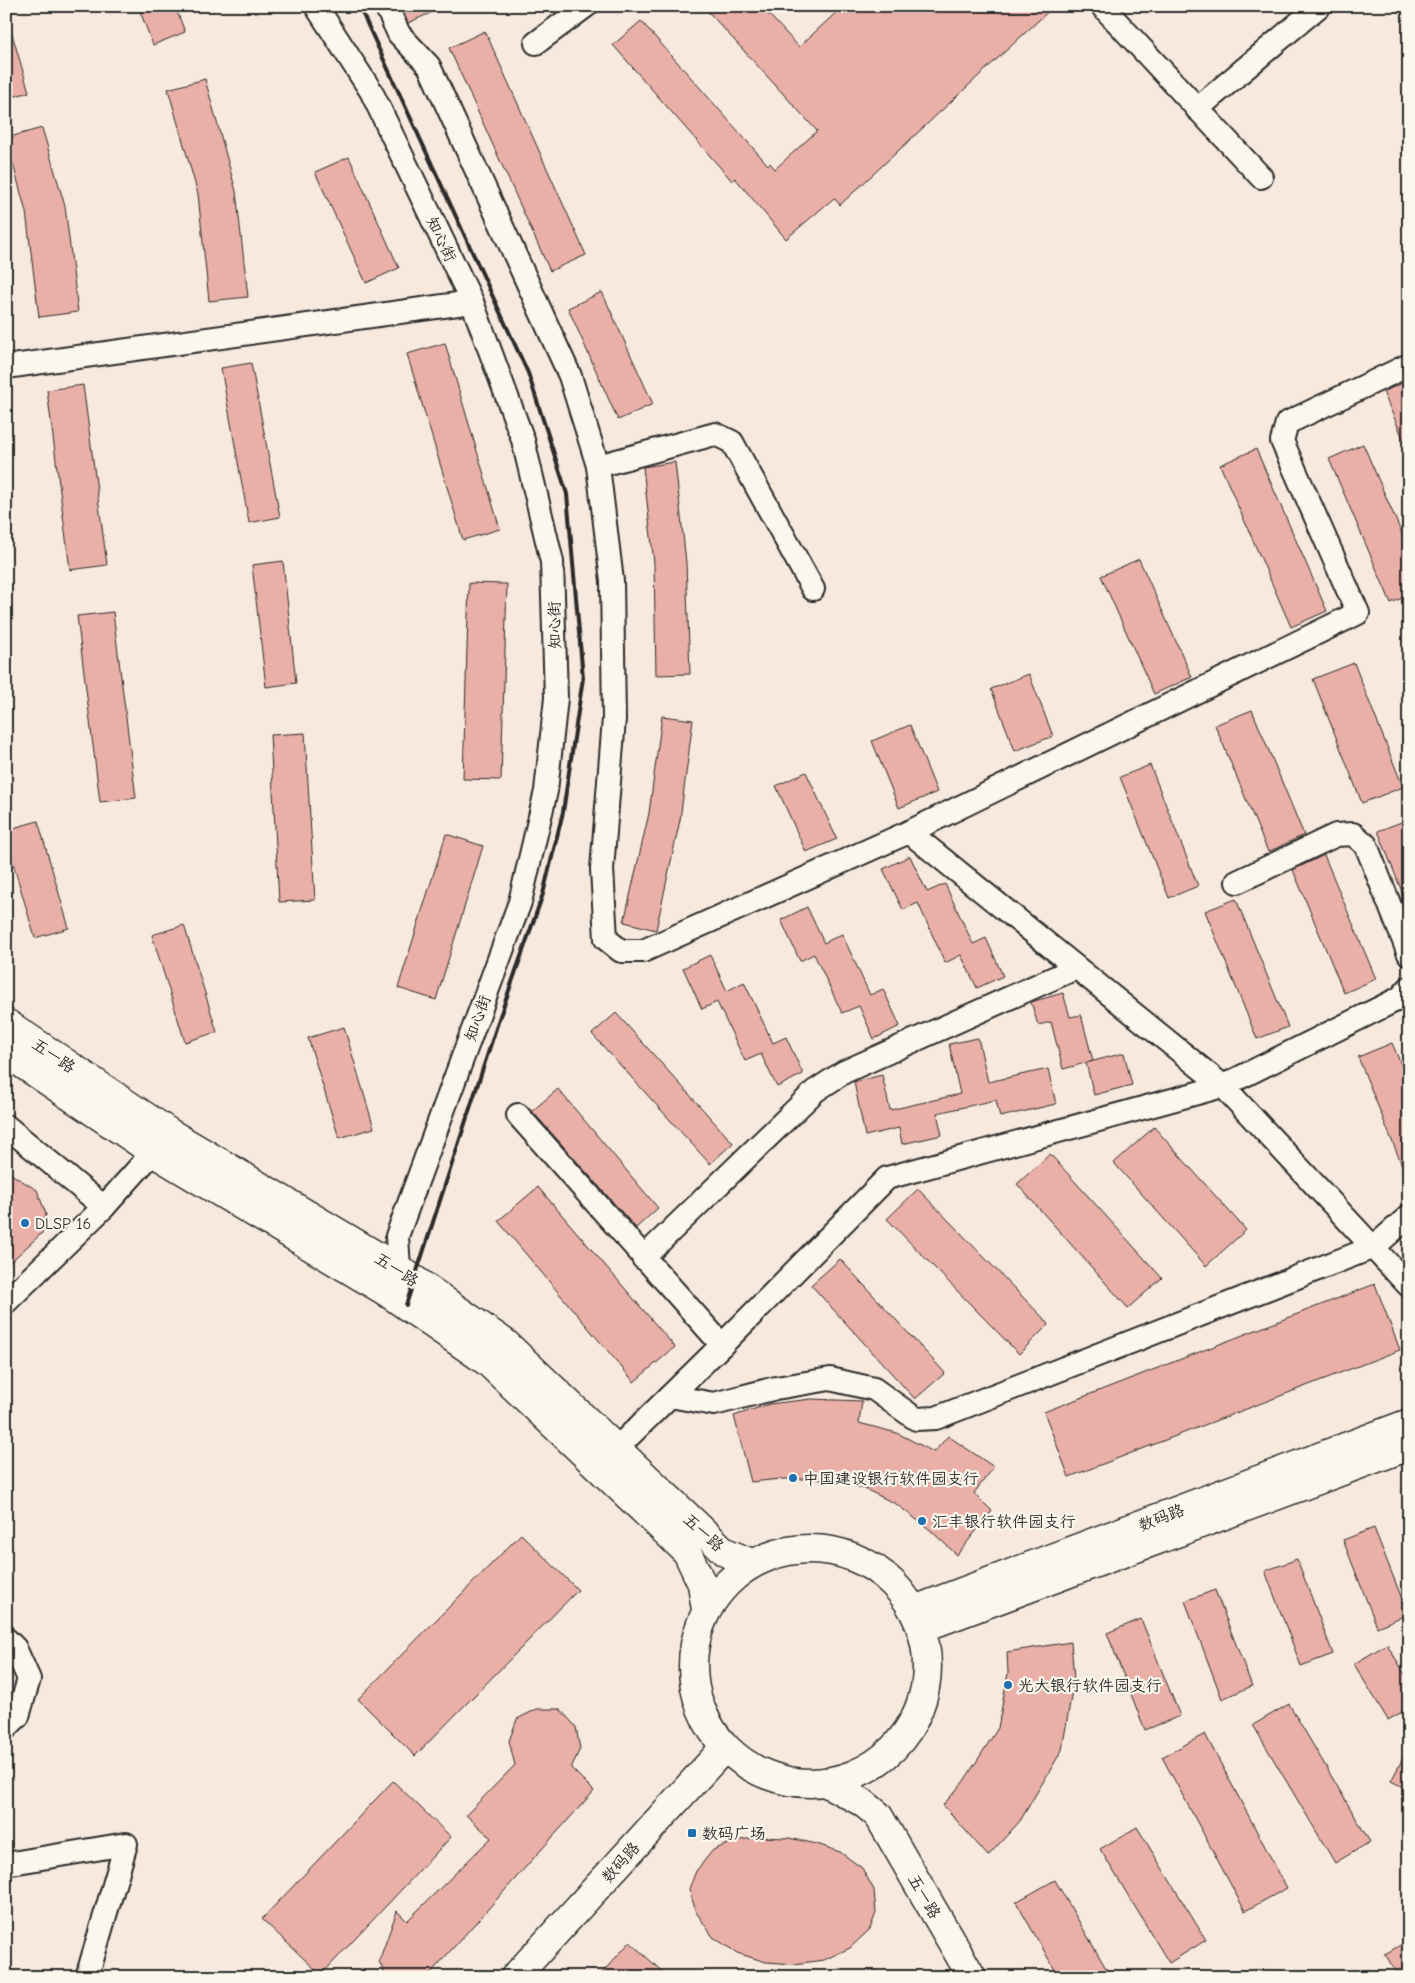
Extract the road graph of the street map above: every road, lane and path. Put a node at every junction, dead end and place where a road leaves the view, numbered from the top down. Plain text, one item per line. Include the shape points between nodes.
1 (316, 6) edge
2 (386, 6) edge
3 (586, 6) edge
4 (1102, 6) edge
5 (1319, 6) edge
6 (536, 43) dead end
7 (1197, 109) junction
8 (1261, 178) dead end
9 (472, 302) junction
10 (1409, 365) edge
11 (6, 367) edge
12 (598, 466) junction
13 (813, 589) dead end
14 (909, 832) junction
15 (1237, 882) dead end
16 (1409, 954) edge
17 (1076, 968) junction
18 (1409, 988) edge
19 (6, 1023) edge
20 (6, 1053) edge
21 (1223, 1086) junction
22 (518, 1115) dead end
23 (6, 1126) edge
24 (161, 1142) junction
25 (104, 1207) junction
26 (1409, 1216) edge
27 (1374, 1247) junction
28 (643, 1258) junction
29 (399, 1269) junction
30 (1409, 1286) edge
31 (6, 1302) edge
32 (722, 1345) junction
33 (670, 1396) junction
34 (1409, 1423) edge
35 (1409, 1446) edge
36 (616, 1449) junction
37 (751, 1563) junction
38 (706, 1610) junction
39 (918, 1619) junction
40 (6, 1640) edge
41 (6, 1728) edge
42 (725, 1747) junction
43 (886, 1756) junction
44 (825, 1782) junction
45 (878, 1815) junction
46 (6, 1864) edge
47 (87, 1977) edge
48 (515, 1977) edge
49 (972, 1977) edge

1 - 9 street, 知心街 via 371,91
2 - 12 street via 399,34 433,74 570,376
3 - 6 street
4 - 7 street
5 - 7 street
7 - 8 street
9 - 11 street
9 - 29 street, 知心街 via 523,440 552,562 556,698 546,791 520,902 397,1236
10 - 14 street via 1287,423 1282,441 1358,613
12 - 13 street via 715,434 732,442
12 - 14 street via 612,581 614,719 602,869 606,939 621,951 643,951
14 - 17 street
15 - 16 street via 1336,835 1353,834 1366,845
17 - 21 street
17 - 28 street via 844,1072 815,1091
18 - 21 street via 1400,998
19 - 24 main road, 五一路
20 - 24 main road, 五一路
21 - 27 street
21 - 32 street via 887,1178
22 - 28 street
23 - 25 street
24 - 25 street
24 - 29 main road, 五一路
24 - 38 main road, 五一路 via 489,1363 687,1552 702,1584
25 - 31 street
26 - 27 street
27 - 30 street
27 - 33 street via 936,1418 916,1419 874,1389 830,1379 776,1388 714,1404
28 - 32 street
29 - 36 main road, 五一路 via 505,1344
32 - 33 street
33 - 36 street
34 - 39 main road, 数码路
35 - 39 main road, 数码路
36 - 37 main road, 五一路 via 725,1552
37 - 38 main road via 725,1583
37 - 39 main road via 789,1549 830,1549 869,1562 900,1588
38 - 42 main road via 694,1644 694,1681 704,1716
39 - 43 main road via 928,1658 925,1692 913,1724
40 - 41 street via 15,1648 29,1679 18,1716
42 - 44 main road via 748,1766 775,1778 805,1784
42 - 48 main road, 数码路
43 - 44 main road via 864,1771
43 - 45 main road via 875,1773
44 - 45 main road via 862,1802
45 - 49 main road, 五一路
46 - 47 street via 126,1844

